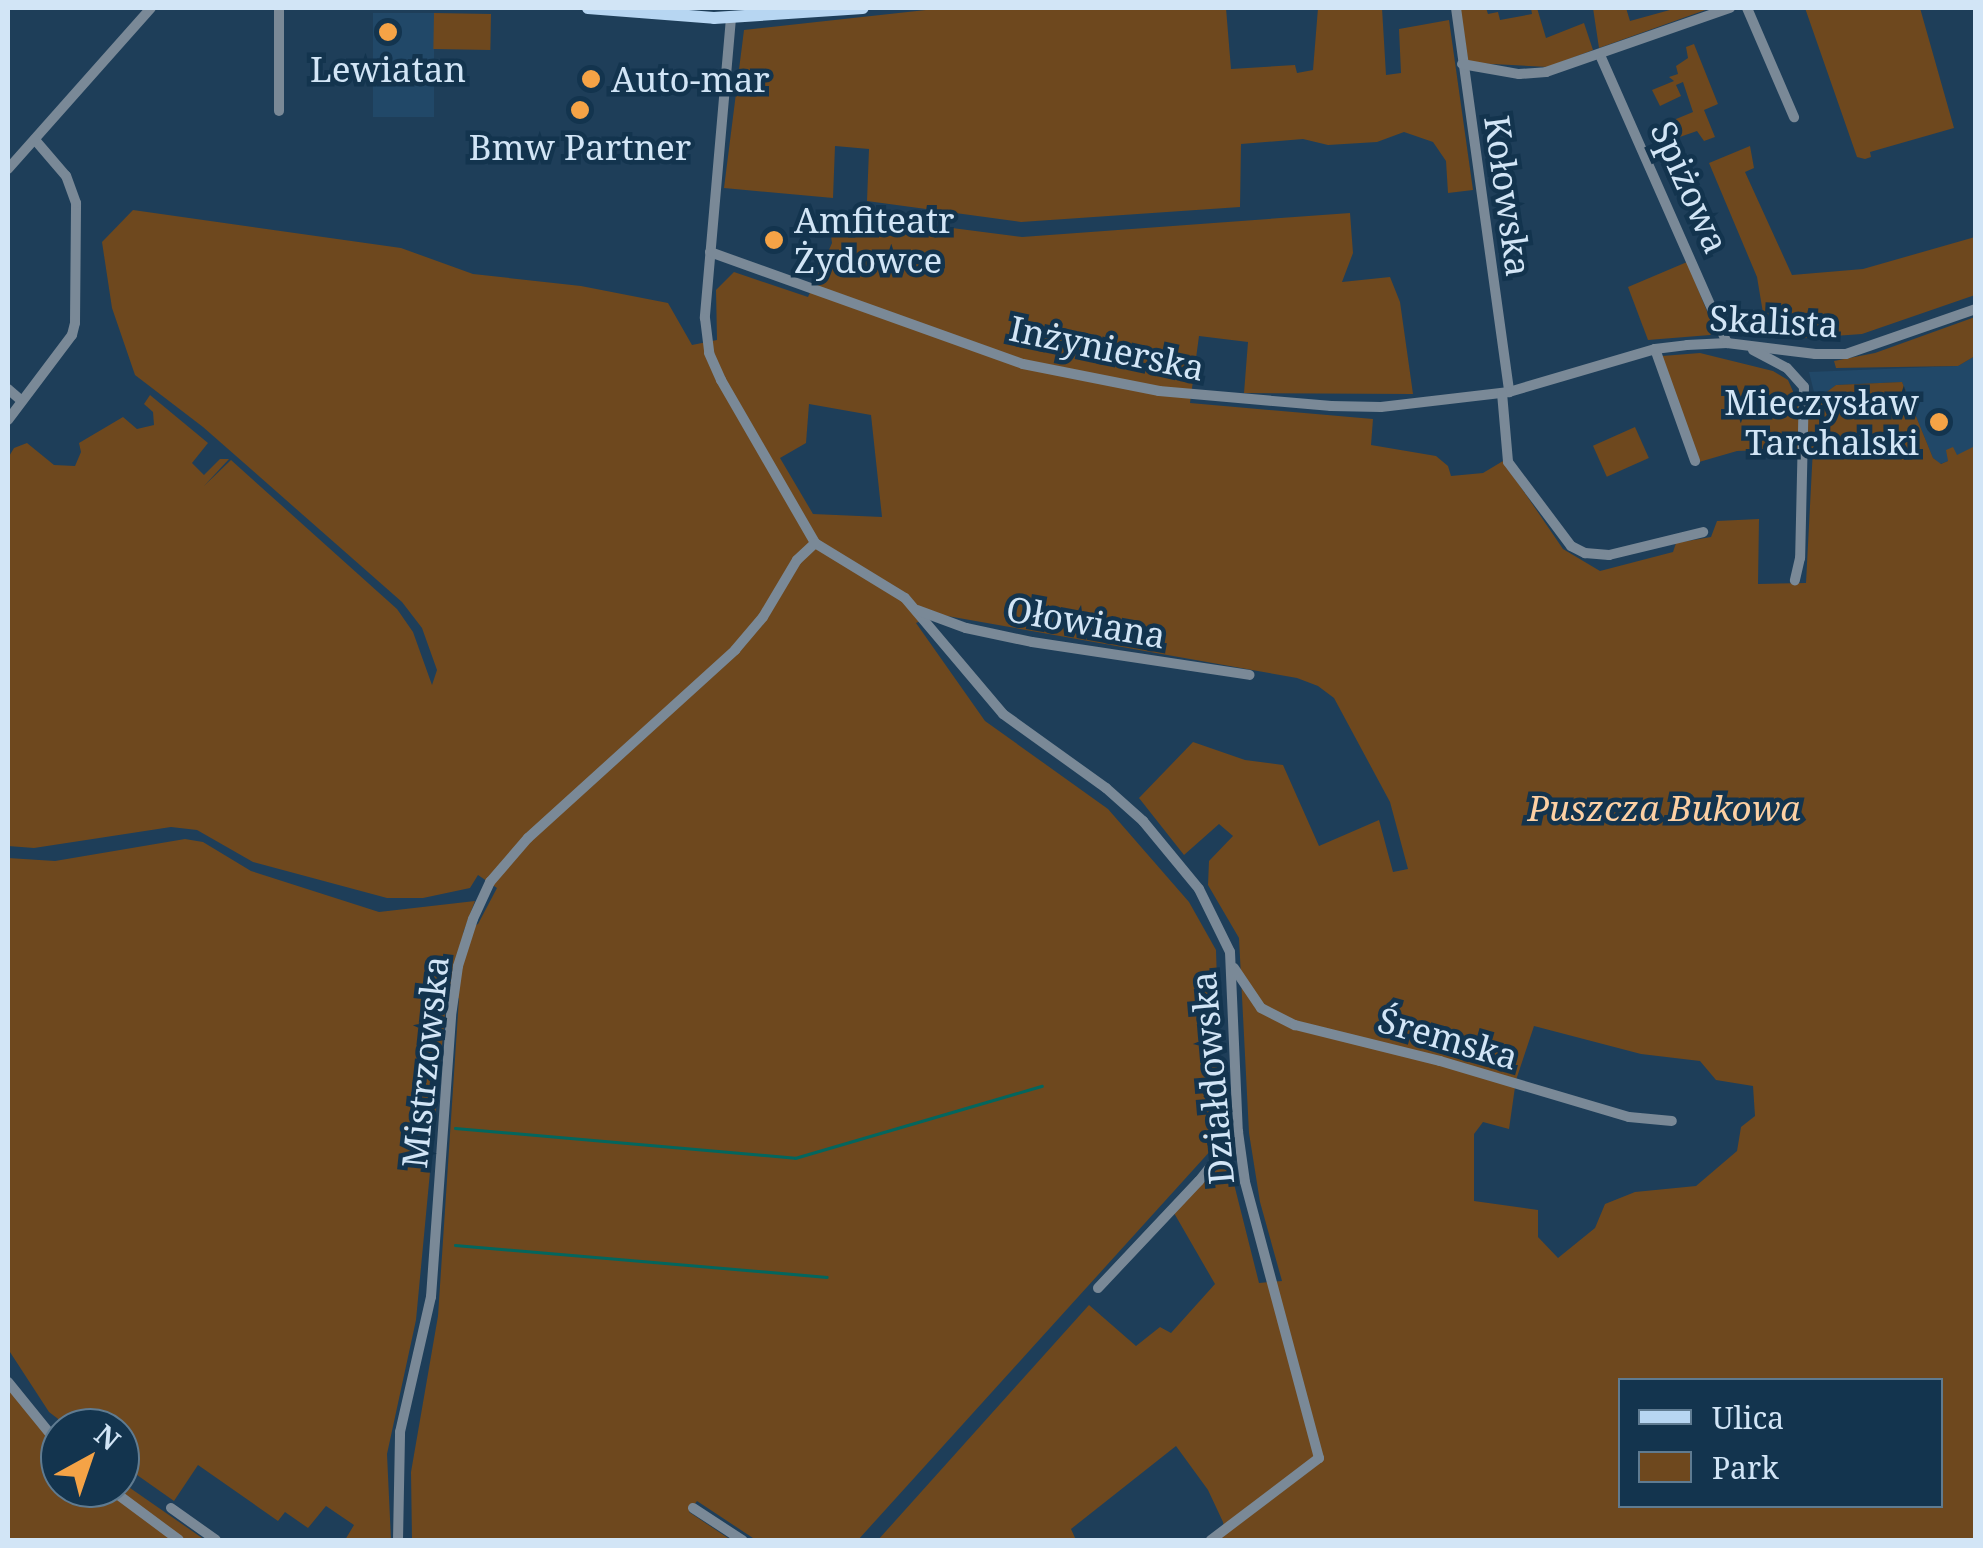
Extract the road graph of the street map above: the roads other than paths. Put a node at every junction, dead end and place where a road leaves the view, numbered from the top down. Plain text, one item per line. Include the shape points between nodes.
1 (151, 8) edge
2 (279, 8) edge
3 (588, 8) edge
4 (863, 8) edge
5 (1456, 8) edge
6 (1730, 8) edge
7 (1747, 8) edge
8 (731, 18) junction
9 (1600, 55) junction
10 (1462, 64) junction
11 (279, 111) dead end
12 (1794, 118) dead end
13 (35, 140) junction
14 (8, 170) edge
15 (710, 252) junction
16 (1976, 309) edge
17 (1728, 343) junction
18 (1654, 349) junction
19 (8, 389) edge
20 (1505, 392) junction
21 (22, 401) junction
22 (8, 420) edge
23 (1695, 461) dead end
24 (1703, 532) dead end
25 (814, 543) junction
26 (1795, 580) dead end
27 (916, 610) junction
28 (1250, 675) dead end
29 (1233, 968) junction
30 (1672, 1121) dead end
31 (1238, 1132) junction
32 (1098, 1288) dead end
33 (8, 1382) edge
34 (40, 1421) edge
35 (136, 1508) edge
36 (171, 1508) dead end
37 (693, 1508) dead end
38 (179, 1540) edge
39 (216, 1540) edge
40 (398, 1540) edge
41 (742, 1540) edge
42 (1210, 1540) edge

1 - 13 street
2 - 11 street
3 - 8 main road
4 - 8 main road
5 - 10 street, Kołowska
6 - 9 street
7 - 12 street
8 - 15 street
9 - 10 street via 1519,74
9 - 17 street, Spiżowa
10 - 20 street, Kołowska
13 - 14 street
13 - 21 street via 66,176 76,203 75,324
15 - 20 street, Inżynierska via 1023,364 1117,384 1348,406
15 - 25 street via 708,352
16 - 17 street, Skalista via 1846,354
17 - 18 street, Skalista
17 - 26 street via 1763,354 1804,387
18 - 20 street, Skalista
18 - 23 street
19 - 21 street
20 - 24 street, Kołowska via 1508,462 1577,550 1622,553
21 - 22 street
25 - 27 street
25 - 40 street, Mistrzowska via 735,650 528,838 490,882 473,919 451,1016 431,1298 400,1432
27 - 28 street, Ołowiana via 1032,642
27 - 29 street, Działdowska via 1004,714 1143,822 1199,888
29 - 30 street, Śremska via 1252,998 1278,1019 1630,1117
29 - 31 street, Działdowska
31 - 32 street
31 - 42 street, Działdowska via 1245,1182 1320,1458
33 - 34 street
35 - 38 street
36 - 39 street
37 - 41 street

